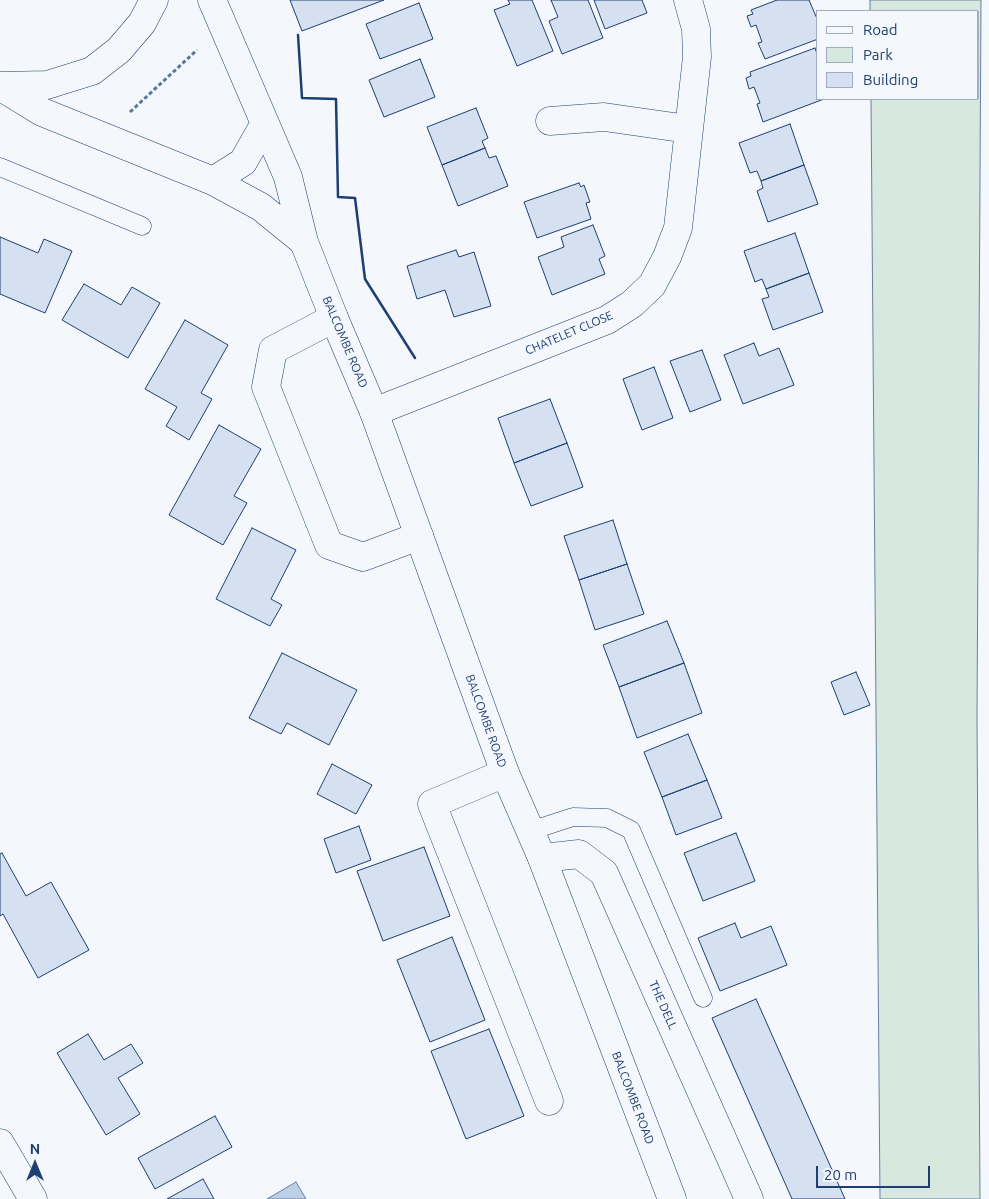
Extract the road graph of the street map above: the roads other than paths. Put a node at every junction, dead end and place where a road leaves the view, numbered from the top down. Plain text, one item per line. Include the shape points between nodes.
1 (154, 0) edge
2 (212, 0) edge
3 (688, 0) edge
4 (0, 86) edge
5 (550, 121) dead end
6 (264, 125) junction
7 (688, 129) junction
8 (0, 167) edge
9 (213, 181) junction
10 (142, 226) dead end
11 (304, 242) junction
12 (334, 318) junction
13 (374, 412) junction
14 (419, 536) junction
15 (505, 773) junction
16 (530, 831) junction
17 (542, 858) junction
18 (703, 998) dead end
19 (549, 1101) dead end
20 (0, 1143) edge
21 (33, 1199) edge
22 (672, 1199) edge
23 (750, 1199) edge

1 - 4 street, BALCOMBE ROAD via 142,22 119,50 92,71 47,85
2 - 6 street, BALCOMBE ROAD
3 - 7 street, CHATELET CLOSE via 696,29 697,57
4 - 9 street, BALCOMBE ROAD via 42,112
5 - 7 street via 604,116
6 - 9 street via 243,162
6 - 11 street, BALCOMBE ROAD via 288,178
7 - 13 street, CHATELET CLOSE via 678,228 652,285 632,304 607,320
8 - 10 lane
9 - 11 street, BALCOMBE ROAD via 261,207
11 - 12 street, BALCOMBE ROAD
12 - 13 street, BALCOMBE ROAD
12 - 14 street via 273,350 266,387 329,544 363,557
13 - 14 street, BALCOMBE ROAD
14 - 15 street, BALCOMBE ROAD
15 - 16 street, BALCOMBE ROAD
15 - 19 street via 432,804
16 - 17 street, BALCOMBE ROAD
16 - 18 lane via 574,817 607,818 631,830
17 - 22 street, BALCOMBE ROAD
17 - 23 street, THE DELL via 579,854 604,873
20 - 21 street

